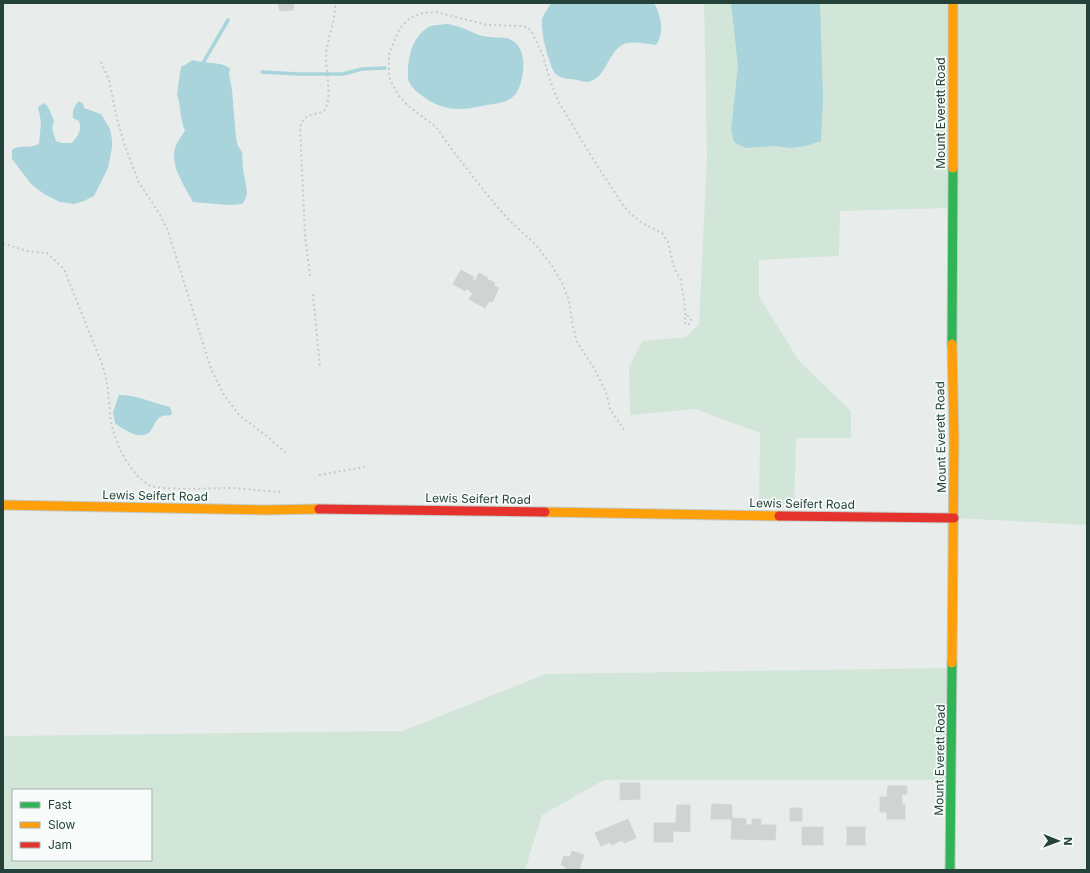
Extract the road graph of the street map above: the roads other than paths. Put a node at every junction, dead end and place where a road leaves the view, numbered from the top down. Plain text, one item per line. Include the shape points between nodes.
1 (953, 3) edge
2 (3, 505) edge
3 (954, 518) junction
4 (950, 870) edge

1 - 3 street, Mount Everett Road
2 - 3 street, Lewis Seifert Road
3 - 4 street, Mount Everett Road

